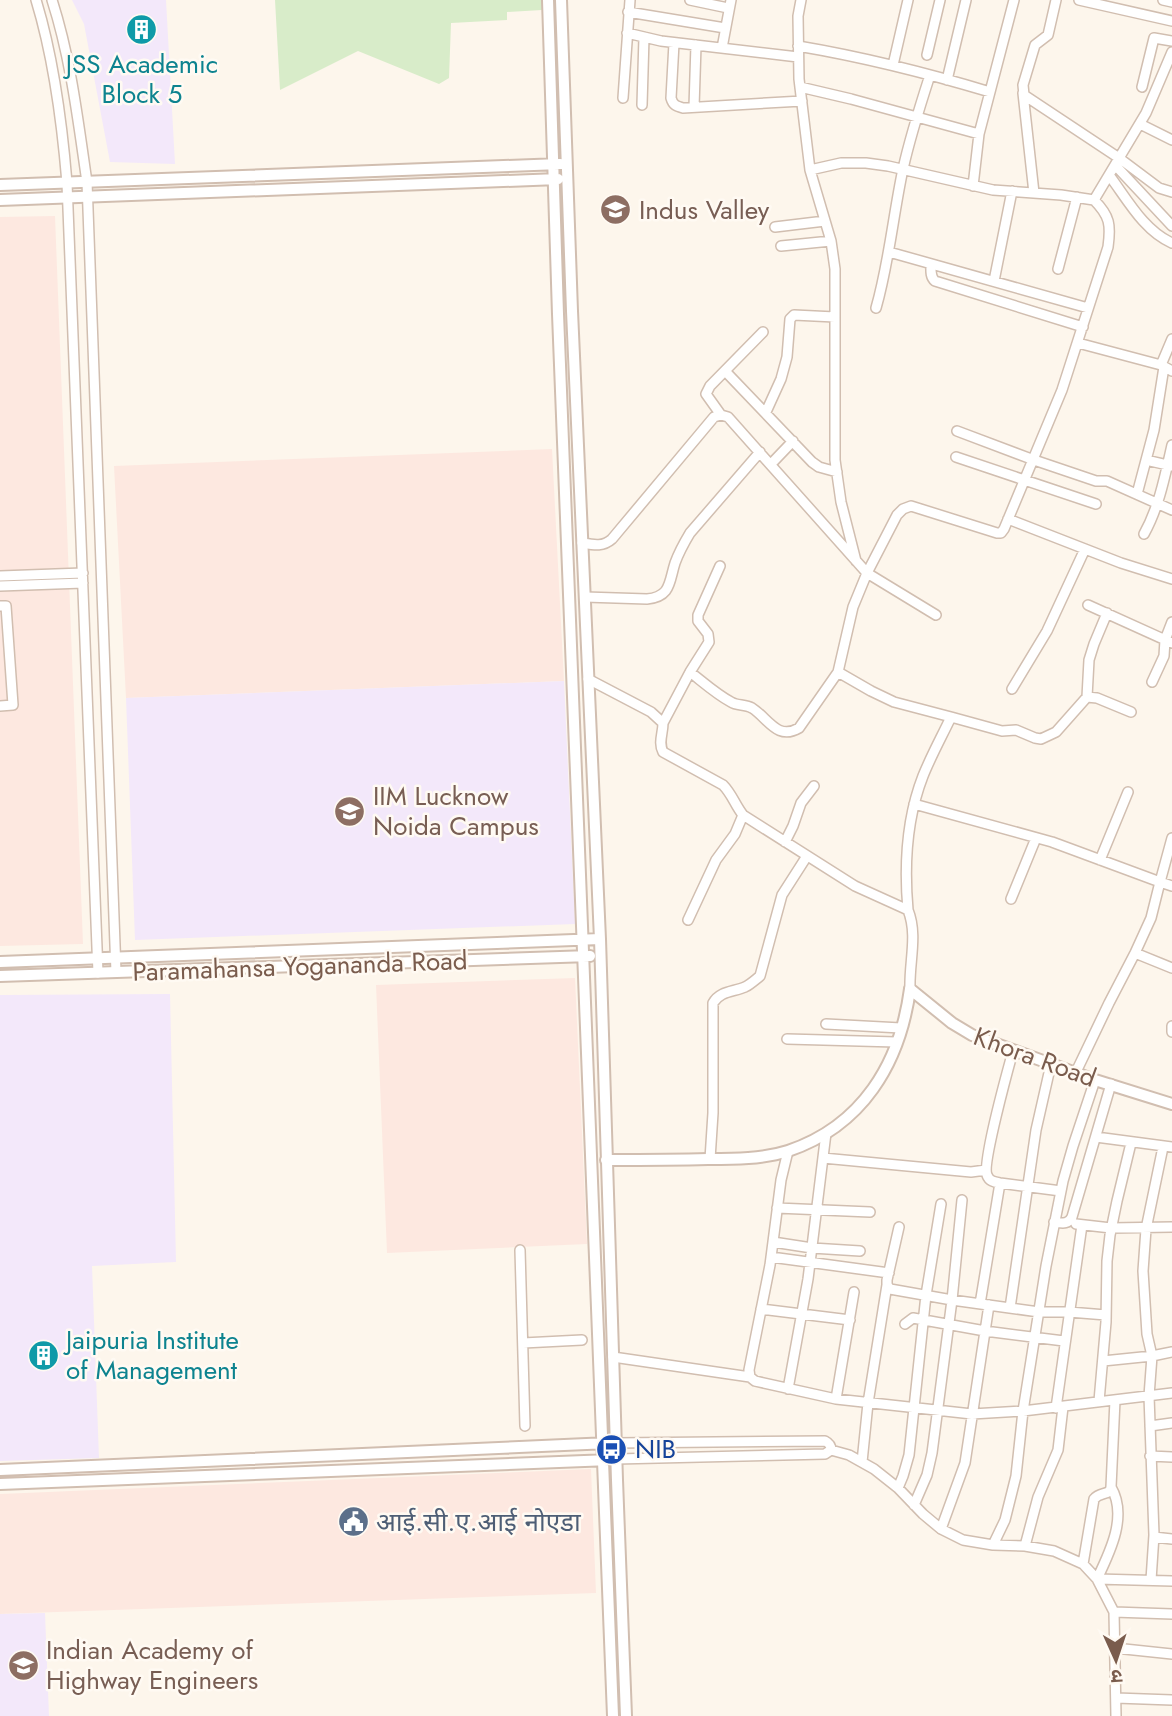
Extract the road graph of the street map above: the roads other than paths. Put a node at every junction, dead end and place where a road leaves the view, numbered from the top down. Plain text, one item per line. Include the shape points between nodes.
1 (36, 0) edge
2 (52, 0) edge
3 (548, 0) edge
4 (561, 0) edge
5 (630, 0) edge
6 (690, 0) edge
7 (801, 0) edge
8 (908, 0) edge
9 (940, 0) edge
10 (966, 0) edge
11 (1014, 0) edge
12 (1056, 0) edge
13 (1079, 0) edge
14 (1163, 0) edge
15 (1172, 2) edge
16 (730, 4) edge
17 (628, 12) junction
18 (1172, 21) edge
19 (725, 29) junction
20 (627, 33) junction
21 (644, 37) junction
22 (1172, 41) edge
23 (674, 43) junction
24 (696, 46) junction
25 (798, 46) junction
26 (722, 48) junction
27 (926, 55) dead end
28 (1171, 56) edge
29 (798, 57) junction
30 (893, 65) junction
31 (930, 75) junction
32 (947, 80) junction
33 (800, 87) junction
34 (1142, 87) dead end
35 (1023, 90) junction
36 (990, 92) junction
37 (623, 99) dead end
38 (802, 101) junction
39 (642, 105) dead end
40 (694, 107) junction
41 (917, 117) junction
42 (1140, 124) junction
43 (979, 134) junction
44 (1172, 140) edge
45 (1117, 161) junction
46 (553, 164) junction
47 (567, 164) junction
48 (903, 169) junction
49 (810, 170) junction
50 (1109, 175) junction
51 (554, 179) junction
52 (568, 179) junction
53 (87, 182) junction
54 (67, 183) junction
55 (0, 185) edge
56 (973, 186) junction
57 (1012, 191) junction
58 (1034, 192) junction
59 (1172, 192) edge
60 (88, 197) junction
61 (68, 198) junction
62 (1077, 198) junction
63 (0, 200) edge
64 (1094, 200) junction
65 (825, 221) junction
66 (1172, 226) edge
67 (775, 227) dead end
68 (831, 241) junction
69 (1172, 243) edge
70 (781, 246) dead end
71 (889, 252) junction
72 (931, 264) junction
73 (1058, 269) dead end
74 (994, 281) junction
75 (1088, 308) junction
76 (876, 309) dead end
77 (835, 317) junction
78 (1083, 327) junction
79 (763, 332) dead end
80 (1172, 339) edge
81 (1078, 343) junction
82 (1166, 368) edge
83 (725, 371) junction
84 (766, 412) junction
85 (721, 415) junction
86 (957, 431) dead end
87 (793, 441) junction
88 (1172, 445) edge
89 (760, 452) junction
90 (956, 457) dead end
91 (1034, 460) junction
92 (1146, 460) junction
93 (771, 464) junction
94 (1170, 465) edge
95 (837, 472) junction
96 (1025, 480) junction
97 (1137, 494) junction
98 (1158, 502) junction
99 (1096, 504) dead end
100 (1172, 510) edge
101 (1008, 519) junction
102 (1144, 534) dead end
103 (582, 544) junction
104 (1085, 549) junction
105 (856, 561) junction
106 (720, 566) dead end
107 (867, 573) junction
108 (0, 576) edge
109 (83, 578) junction
110 (1172, 579) edge
111 (0, 586) edge
112 (585, 597) junction
113 (1088, 604) dead end
114 (0, 606) edge
115 (1107, 613) junction
116 (936, 615) dead end
117 (1172, 622) edge
118 (1168, 642) edge
119 (4, 649) edge
120 (838, 671) junction
121 (690, 672) junction
122 (572, 679) junction
123 (588, 679) junction
124 (1152, 682) dead end
125 (1012, 689) dead end
126 (1087, 697) junction
127 (0, 706) edge
128 (1131, 712) dead end
129 (951, 717) junction
130 (663, 723) junction
131 (814, 786) dead end
132 (1128, 792) dead end
133 (914, 804) junction
134 (743, 815) junction
135 (1036, 838) junction
136 (1172, 838) edge
137 (785, 842) junction
138 (807, 856) junction
139 (1100, 860) junction
140 (1160, 882) junction
141 (1172, 886) edge
142 (1011, 899) dead end
143 (908, 910) junction
144 (688, 920) dead end
145 (600, 939) junction
146 (583, 940) junction
147 (1135, 953) junction
148 (583, 956) junction
149 (600, 956) junction
150 (116, 957) junction
151 (98, 958) junction
152 (0, 961) edge
153 (1172, 968) edge
154 (116, 972) junction
155 (98, 973) junction
156 (0, 976) edge
157 (910, 989) junction
158 (826, 1024) dead end
159 (1172, 1026) edge
160 (901, 1028) junction
161 (1172, 1032) edge
162 (788, 1039) dead end
163 (896, 1042) junction
164 (1013, 1051) junction
165 (1051, 1064) junction
166 (1076, 1072) junction
167 (1095, 1080) junction
168 (1111, 1084) junction
169 (1172, 1104) edge
170 (826, 1133) junction
171 (1096, 1137) junction
172 (1131, 1143) junction
173 (1167, 1147) edge
174 (788, 1151) junction
175 (823, 1158) junction
176 (710, 1159) junction
177 (606, 1160) junction
178 (986, 1170) junction
179 (1000, 1183) junction
180 (1028, 1187) junction
181 (1061, 1191) junction
182 (962, 1200) dead end
183 (941, 1204) dead end
184 (778, 1208) junction
185 (818, 1208) junction
186 (870, 1212) dead end
187 (1054, 1222) junction
188 (1068, 1222) junction
189 (1082, 1225) junction
190 (899, 1227) dead end
191 (1172, 1227) edge
192 (1111, 1228) junction
193 (1146, 1229) junction
194 (773, 1242) junction
195 (812, 1248) junction
196 (520, 1250) dead end
197 (860, 1251) dead end
198 (771, 1257) junction
199 (810, 1263) junction
200 (889, 1273) junction
201 (887, 1285) junction
202 (854, 1292) dead end
203 (926, 1295) junction
204 (953, 1300) junction
205 (984, 1305) junction
206 (1010, 1308) junction
207 (761, 1309) junction
208 (1039, 1312) junction
209 (1069, 1312) junction
210 (802, 1314) junction
211 (1106, 1315) junction
212 (849, 1320) junction
213 (923, 1320) junction
214 (905, 1324) dead end
215 (949, 1324) junction
216 (985, 1331) junction
217 (1035, 1337) junction
218 (582, 1340) dead end
219 (1064, 1341) junction
220 (523, 1343) junction
221 (1172, 1352) edge
222 (1152, 1356) junction
223 (613, 1357) junction
224 (1103, 1362) junction
225 (750, 1377) junction
226 (788, 1389) junction
227 (1172, 1393) edge
228 (1149, 1396) junction
229 (836, 1399) junction
230 (1115, 1400) junction
231 (1100, 1401) junction
232 (868, 1403) junction
233 (1059, 1407) junction
234 (914, 1408) junction
235 (937, 1411) junction
236 (1023, 1411) junction
237 (972, 1414) junction
238 (1172, 1423) edge
239 (525, 1426) dead end
240 (1150, 1426) junction
241 (616, 1443) junction
242 (603, 1444) junction
243 (831, 1450) junction
244 (1150, 1456) junction
245 (1172, 1457) edge
246 (616, 1459) junction
247 (604, 1460) junction
248 (862, 1462) junction
249 (0, 1470) edge
250 (0, 1484) edge
251 (898, 1488) junction
252 (1111, 1488) junction
253 (914, 1505) junction
254 (941, 1528) junction
255 (1154, 1537) junction
256 (1172, 1539) edge
257 (993, 1545) junction
258 (1025, 1546) junction
259 (1083, 1563) junction
260 (1097, 1579) junction
261 (1151, 1580) junction
262 (1172, 1581) edge
263 (1114, 1612) junction
264 (1172, 1614) edge
265 (1115, 1648) junction
266 (1172, 1654) edge
267 (1116, 1698) junction
268 (1172, 1700) edge
269 (613, 1716) edge
270 (626, 1716) edge
271 (1116, 1716) edge

1 - 54 street via 56,92
2 - 53 street via 75,92
3 - 46 street
4 - 47 street
5 - 17 street
6 - 16 street
7 - 25 street
8 - 30 street
9 - 27 street
10 - 32 street
11 - 36 street
12 - 35 street via 1048,35 1035,46
13 - 18 street
14 - 15 street
16 - 19 street
17 - 19 street
17 - 20 street
19 - 26 street
20 - 21 street
20 - 37 street
21 - 23 street
21 - 39 street
22 - 34 street via 1154,38
23 - 24 street
23 - 40 street via 671,98 677,107
24 - 26 street
24 - 40 street
25 - 29 street
25 - 30 street
26 - 29 street
28 - 42 street
29 - 33 street
30 - 31 street
31 - 32 street
31 - 41 street
32 - 36 street
33 - 38 street
33 - 41 street
35 - 45 street
35 - 58 street
36 - 43 street
38 - 40 street
38 - 49 street
41 - 43 street
41 - 48 street
42 - 44 street
42 - 45 street
43 - 56 street
45 - 50 street
45 - 59 street
45 - 66 street
46 - 47 street
46 - 51 street
46 - 53 street
47 - 52 street
48 - 49 street via 841,163
48 - 56 street
48 - 71 street
49 - 65 street
50 - 64 street
50 - 69 street via 1151,230
51 - 52 street
51 - 60 street
51 - 122 street
52 - 103 street
53 - 54 street
53 - 60 street
54 - 55 street
54 - 61 street
56 - 57 street
57 - 58 street
57 - 74 street
58 - 62 street
60 - 61 street
60 - 150 street
61 - 63 street
61 - 109 street
62 - 64 street
62 - 73 street
64 - 75 street via 1108,218 1110,232
65 - 67 street
65 - 68 street
68 - 70 street
68 - 77 street
71 - 72 street
71 - 76 street
72 - 74 street
72 - 78 street via 935,281
74 - 75 street
75 - 78 street
77 - 84 street via 794,315 790,319 787,357
77 - 95 street
78 - 81 street
79 - 83 street
80 - 82 street
81 - 82 street
81 - 91 street
82 - 92 street
83 - 84 street
83 - 85 street via 706,394
84 - 87 street
85 - 89 street via 729,417
85 - 103 street via 713,416 607,544
86 - 91 street
87 - 93 street
87 - 95 street via 819,467
88 - 94 street
89 - 93 street
89 - 112 street via 690,533 664,593 657,598
90 - 96 street
91 - 96 street
91 - 97 street
92 - 94 street
92 - 97 street
93 - 105 street
94 - 98 street
95 - 105 street
96 - 99 street
96 - 101 street
97 - 98 street
98 - 100 street
98 - 102 street
101 - 104 street
101 - 107 street via 997,533 911,506 903,509
103 - 112 street
104 - 110 street
104 - 125 street via 1047,631
105 - 107 street
106 - 121 street via 698,615 709,642
107 - 116 street
107 - 120 street via 853,607
108 - 109 street
109 - 111 street
109 - 151 street
112 - 123 street
113 - 115 street
114 - 119 street via 6,606
115 - 118 street
115 - 126 street via 1089,660
117 - 118 street
118 - 124 street
119 - 127 street via 13,705
120 - 121 street via 799,728 785,733 751,708 731,703
120 - 129 street via 894,702
121 - 130 street
122 - 123 street
122 - 146 street
123 - 130 street
123 - 145 street
126 - 128 street
126 - 129 street via 1056,732 1041,738
129 - 133 street
130 - 134 street via 663,752 723,785
131 - 137 street via 801,803
132 - 139 street
133 - 135 street
133 - 143 street via 906,865
134 - 137 street
134 - 144 street
135 - 139 street
135 - 142 street
136 - 140 street
137 - 138 street
138 - 143 street via 855,887
138 - 176 street via 782,895 760,976 713,1003
139 - 140 street
140 - 141 street
140 - 147 street
143 - 157 street via 913,932
145 - 146 street, Paramahansa Yogananda Road
145 - 149 street
146 - 148 street
146 - 150 street, Paramahansa Yogananda Road
147 - 153 street
147 - 166 street
148 - 149 street, Paramahansa Yogananda Road
148 - 154 street, Paramahansa Yogananda Road
148 - 242 street
149 - 177 street
150 - 151 street, Paramahansa Yogananda Road
150 - 154 street
151 - 152 street, Paramahansa Yogananda Road
151 - 155 street
154 - 155 street, Paramahansa Yogananda Road
155 - 156 street, Paramahansa Yogananda Road
157 - 160 street
157 - 164 street, Khora Road via 952,1023
158 - 160 street
159 - 161 street
160 - 163 street
162 - 163 street
163 - 170 street via 867,1098
164 - 165 street, Khora Road
164 - 178 street
165 - 166 street, Khora Road
165 - 180 street
166 - 167 street, Khora Road
167 - 168 street, Khora Road
167 - 181 street
168 - 169 street, Khora Road
168 - 171 street
170 - 174 street
170 - 175 street
171 - 172 street
171 - 188 street
172 - 173 street
172 - 192 street
173 - 193 street
174 - 176 street
174 - 184 street
175 - 178 street
175 - 185 street
176 - 177 street
177 - 223 street
178 - 179 street via 987,1177
179 - 180 street
179 - 205 street
180 - 181 street
180 - 206 street
181 - 187 street
182 - 204 street
183 - 203 street
184 - 185 street
184 - 194 street
185 - 186 street
185 - 195 street
187 - 188 street
187 - 208 street
188 - 189 street
189 - 192 street
189 - 209 street
190 - 200 street
191 - 193 street
192 - 193 street
192 - 211 street
193 - 222 street via 1143,1271
194 - 195 street
194 - 198 street
195 - 197 street
195 - 199 street
196 - 220 street
198 - 199 street
198 - 207 street
199 - 200 street
199 - 210 street
200 - 201 street
201 - 203 street
201 - 232 street
202 - 212 street
203 - 204 street
203 - 213 street
204 - 205 street
204 - 215 street
205 - 206 street
205 - 216 street
206 - 208 street
207 - 210 street
207 - 225 street
208 - 209 street
208 - 217 street
209 - 211 street
209 - 219 street
210 - 212 street
210 - 226 street
211 - 224 street
212 - 229 street
213 - 214 street via 913,1318
213 - 215 street
213 - 234 street
215 - 216 street
215 - 235 street
216 - 217 street
216 - 237 street
217 - 219 street
217 - 236 street
218 - 220 street
219 - 233 street
220 - 239 street
221 - 222 street
222 - 224 street
222 - 228 street
223 - 225 street
223 - 241 street
224 - 231 street
225 - 226 street
226 - 229 street
227 - 228 street
228 - 230 street
228 - 240 street
229 - 232 street
230 - 231 street
230 - 252 street
231 - 233 street
232 - 234 street
232 - 248 street
233 - 236 street
233 - 258 street via 1058,1450 1038,1497
234 - 235 street
234 - 251 street via 906,1466
235 - 237 street
235 - 253 street via 928,1475
236 - 237 street
236 - 257 street via 1014,1488
237 - 254 street via 965,1463
238 - 240 street
240 - 244 street
241 - 242 street
241 - 243 street via 825,1441
241 - 246 street
242 - 247 street
242 - 249 street
243 - 246 street via 825,1454
243 - 248 street
244 - 245 street
244 - 255 street
246 - 247 street
246 - 270 street
247 - 250 street
247 - 269 street
248 - 251 street
251 - 253 street
252 - 259 street via 1094,1499
252 - 260 street via 1118,1502 1116,1530
253 - 254 street
254 - 257 street via 962,1540
255 - 256 street
255 - 261 street
257 - 258 street
258 - 259 street
259 - 260 street
260 - 261 street
260 - 263 street
261 - 262 street
263 - 264 street
263 - 265 street
265 - 266 street
265 - 267 street
267 - 268 street
267 - 271 street

